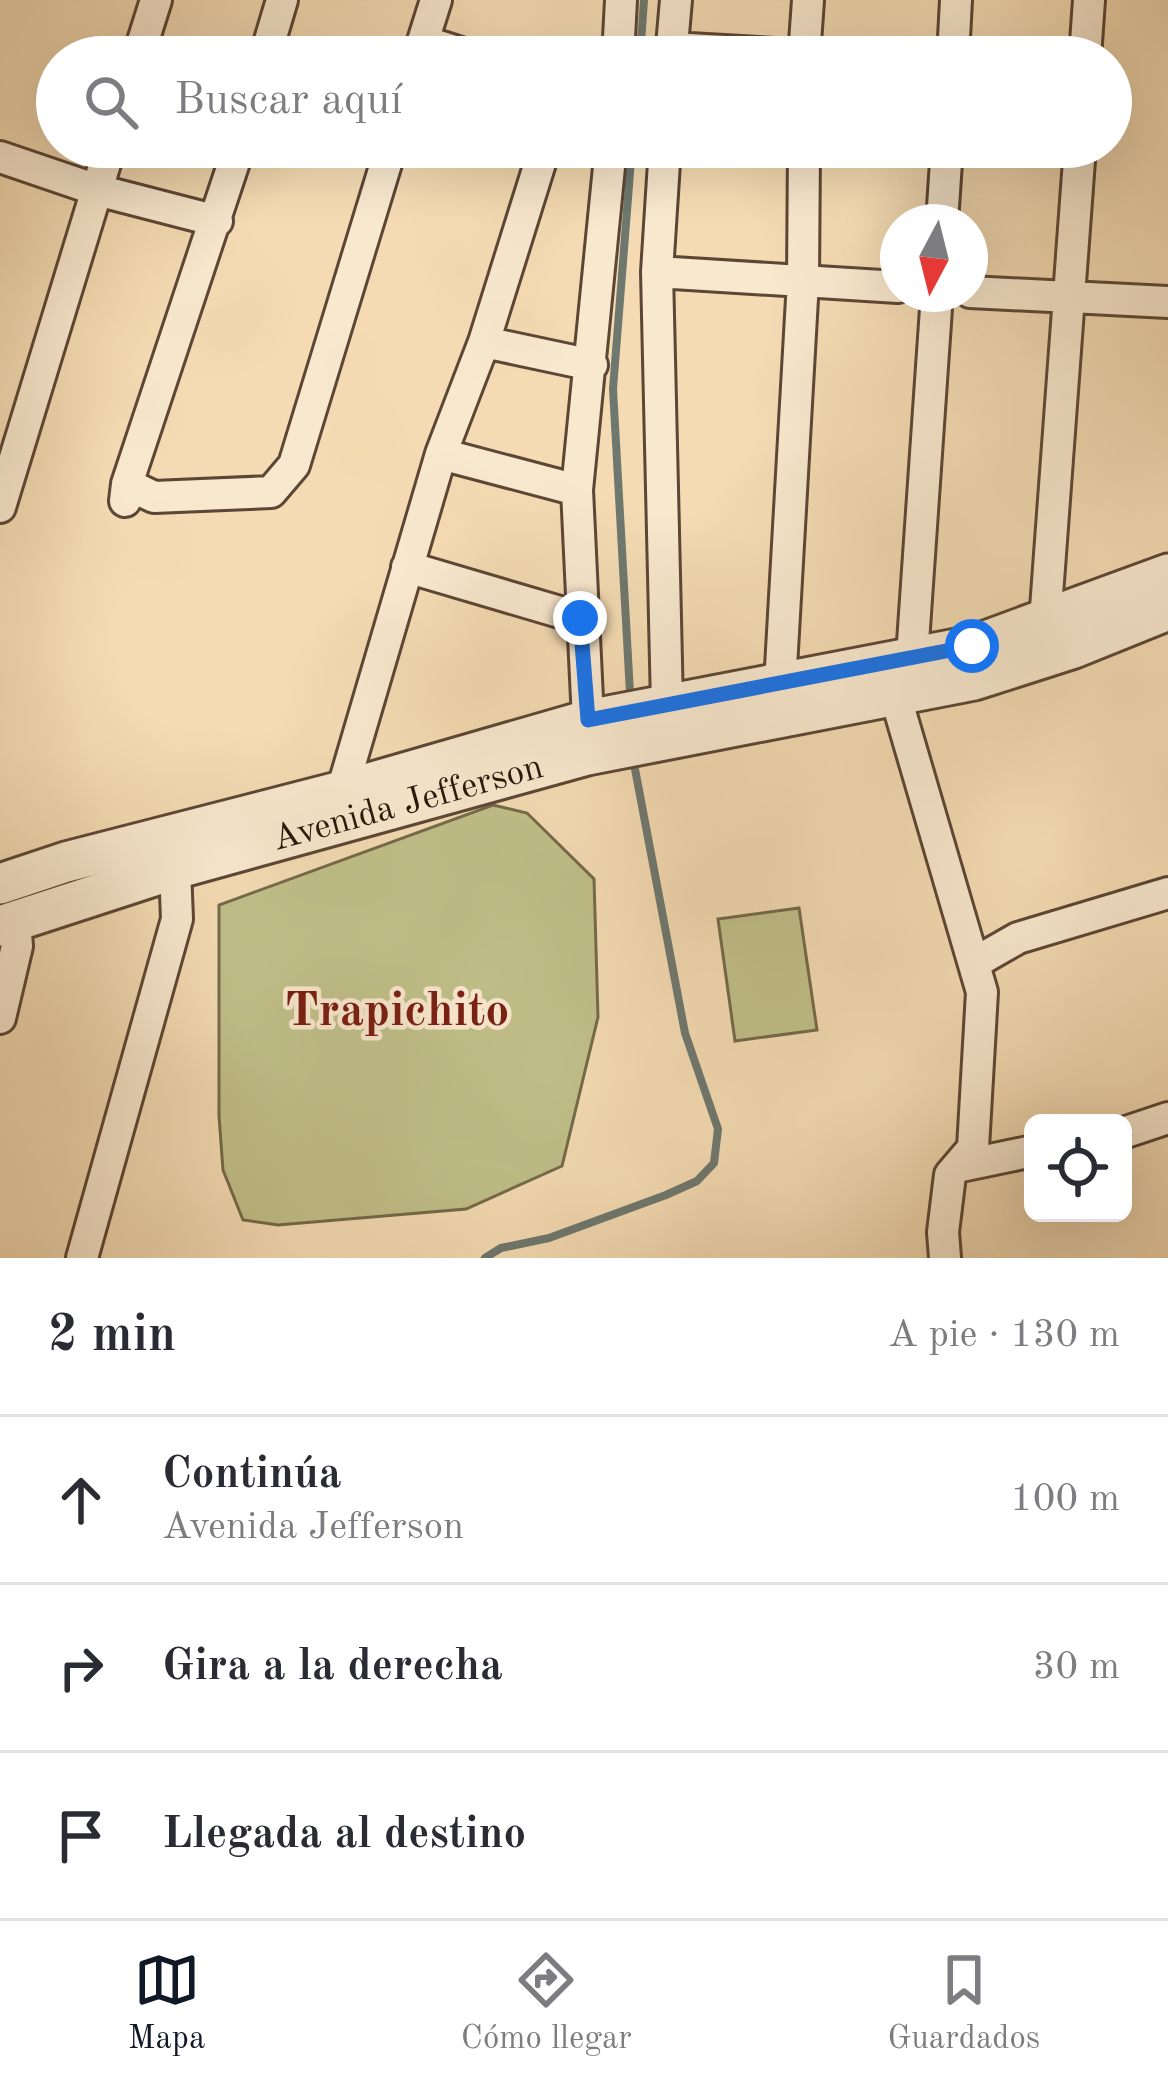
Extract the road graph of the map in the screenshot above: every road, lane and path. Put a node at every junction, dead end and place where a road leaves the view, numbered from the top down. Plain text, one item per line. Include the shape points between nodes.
1 (156, 0) edge
2 (282, 0) edge
3 (436, 0) edge
4 (621, 0) edge
5 (676, 0) edge
6 (808, 0) edge
7 (956, 0) edge
8 (1089, 0) edge
9 (145, 36) edge
10 (272, 36) edge
11 (425, 36) edge
12 (619, 36) edge
13 (673, 36) edge
14 (805, 36) edge
15 (953, 36) edge
16 (1086, 36) edge
17 (0, 157) edge
18 (104, 168) edge
19 (233, 168) edge
20 (385, 168) edge
21 (538, 168) edge
22 (609, 168) edge
23 (664, 168) edge
24 (804, 168) edge
25 (946, 168) edge
26 (1079, 168) edge
27 (97, 190) junction
28 (943, 204) edge
29 (217, 221) junction
30 (657, 272) junction
31 (803, 281) junction
32 (880, 286) edge
33 (988, 293) edge
34 (1070, 299) junction
35 (1168, 302) edge
36 (936, 312) edge
37 (484, 341) junction
38 (592, 365) junction
39 (440, 454) junction
40 (577, 490) junction
41 (0, 507) edge
42 (407, 567) junction
43 (1168, 574) edge
44 (1168, 610) edge
45 (580, 618) junction
46 (1045, 622) junction
47 (912, 657) junction
48 (780, 685) junction
49 (896, 698) junction
50 (667, 705) junction
51 (588, 720) junction
52 (342, 791) junction
53 (175, 869) junction
54 (0, 884) edge
55 (1168, 892) edge
56 (8, 924) edge
57 (976, 962) junction
58 (0, 1018) edge
59 (1168, 1118) edge
60 (1132, 1129) edge
61 (1024, 1153) edge
62 (961, 1166) junction
63 (82, 1258) edge
64 (945, 1258) edge

1 - 9 street
2 - 10 street
3 - 11 street
4 - 12 street
5 - 13 street
6 - 14 street
7 - 15 street
8 - 16 street
17 - 27 street
18 - 27 street
19 - 29 street
20 - 29 street via 293,465 271,492 125,494
21 - 37 street
22 - 38 street
23 - 30 street
24 - 31 street
25 - 28 street
26 - 34 street
27 - 29 street
27 - 41 street
30 - 31 street
30 - 50 street
31 - 32 street
31 - 48 street
33 - 34 street
34 - 35 street
34 - 46 street
36 - 47 street
37 - 38 street
37 - 39 street
38 - 40 street
39 - 40 street
39 - 42 street
40 - 45 street
42 - 45 street
42 - 52 street
43 - 46 street, Avenida Jefferson
44 - 49 street, Avenida Jefferson via 1023,666
45 - 51 street
46 - 47 street, Avenida Jefferson
47 - 48 street, Avenida Jefferson
48 - 50 street, Avenida Jefferson
49 - 53 street, Avenida Jefferson via 587,755
49 - 57 street
50 - 51 street, Avenida Jefferson
51 - 52 street, Avenida Jefferson
52 - 54 street, Avenida Jefferson
53 - 56 street, Avenida Jefferson
53 - 63 street via 177,919
55 - 57 street via 1018,938
56 - 58 street via 17,946
57 - 62 street via 982,992 973,1148
59 - 60 street
61 - 62 street
62 - 64 street via 950,1174

